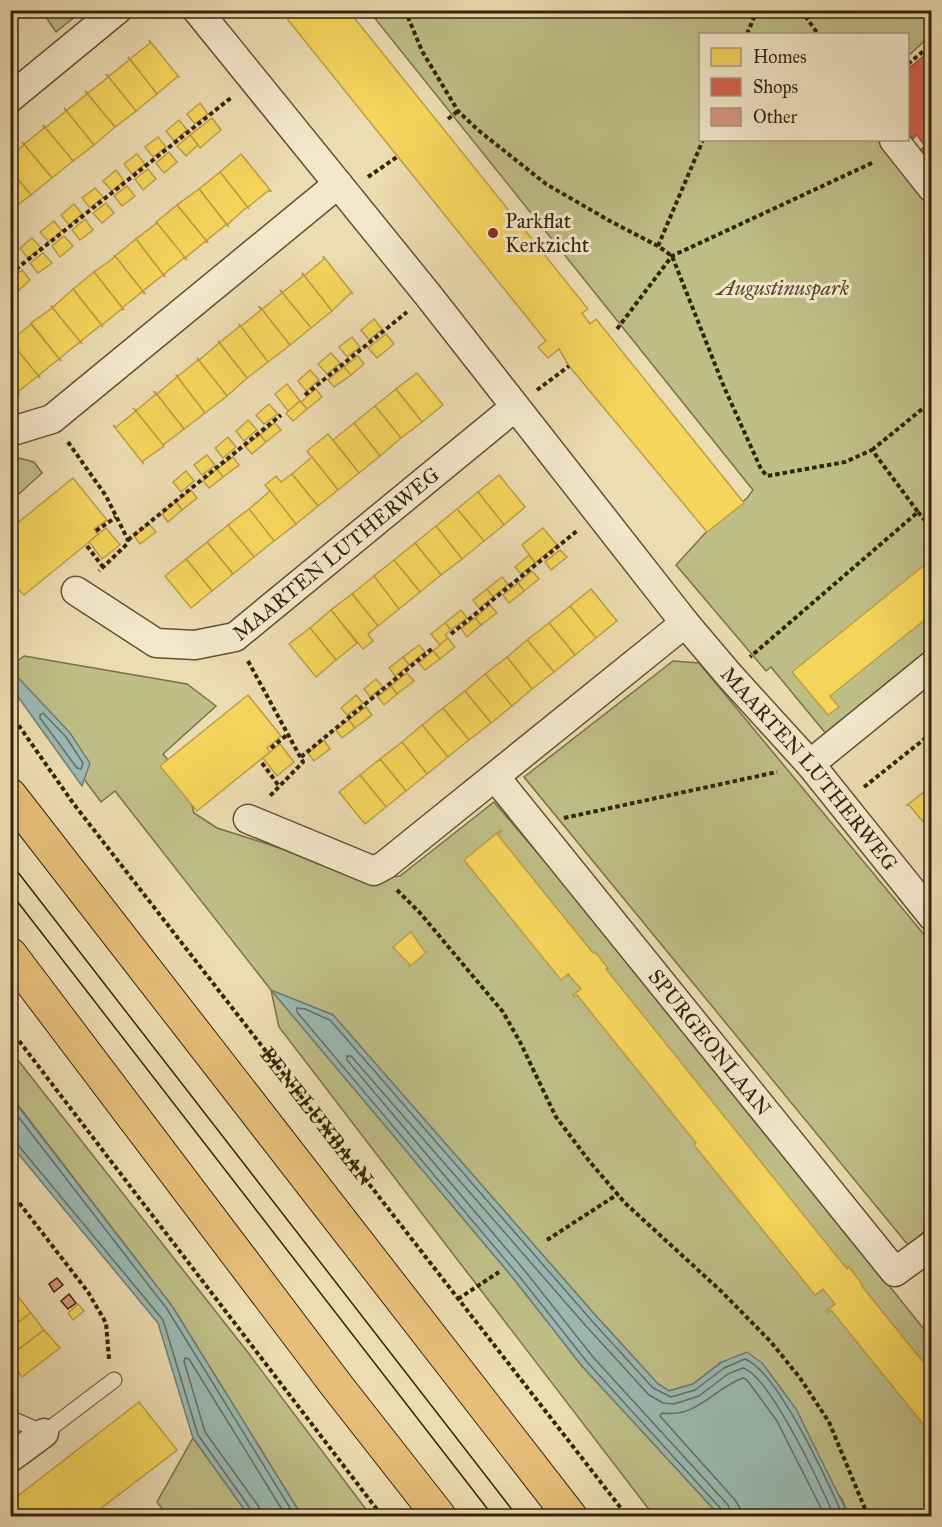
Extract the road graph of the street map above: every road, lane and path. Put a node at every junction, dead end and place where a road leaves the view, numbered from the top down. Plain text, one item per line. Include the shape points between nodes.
1 (117, 10) edge
2 (197, 10) edge
3 (405, 10) edge
4 (757, 10) edge
5 (801, 10) edge
6 (747, 33) edge
7 (817, 33) edge
8 (932, 44) edge
9 (909, 63) edge
10 (254, 80) junction
11 (10, 98) edge
12 (458, 111) junction
13 (448, 119) dead end
14 (703, 141) edge
15 (898, 144) edge
16 (338, 184) junction
17 (932, 188) edge
18 (658, 246) junction
19 (672, 256) junction
20 (10, 274) edge
21 (428, 295) junction
22 (617, 329) dead end
23 (569, 366) dead end
24 (305, 395) dead end
25 (932, 401) edge
26 (515, 407) junction
27 (281, 415) dead end
28 (52, 419) junction
29 (10, 428) edge
30 (872, 450) junction
31 (918, 512) junction
32 (599, 513) junction
33 (116, 517) junction
34 (932, 529) edge
35 (96, 531) dead end
36 (128, 540) junction
37 (87, 546) dead end
38 (103, 567) junction
39 (76, 591) joint
40 (685, 623) junction
41 (451, 634) dead end
42 (235, 637) junction
43 (434, 646) dead end
44 (932, 665) edge
45 (729, 675) junction
46 (10, 713) edge
47 (932, 733) edge
48 (288, 734) junction
49 (271, 748) dead end
50 (301, 757) junction
51 (261, 763) dead end
52 (810, 765) junction
53 (496, 778) junction
54 (10, 784) edge
55 (279, 787) junction
56 (18, 804) edge
57 (842, 805) junction
58 (248, 819) joint
59 (534, 825) junction
60 (385, 866) junction
61 (932, 916) edge
62 (10, 954) edge
63 (10, 1029) edge
64 (10, 1191) edge
65 (618, 1194) junction
66 (547, 1240) dead end
67 (932, 1245) edge
68 (499, 1272) dead end
69 (458, 1299) junction
70 (114, 1380) joint
71 (10, 1418) edge
72 (44, 1433) junction
73 (10, 1458) edge
74 (382, 1516) edge
75 (439, 1516) edge
76 (570, 1516) edge
77 (627, 1516) edge
78 (868, 1516) edge

1 - 11 street
2 - 10 street, MAARTEN LUTHERWEG
3 - 12 path via 423,51
4 - 6 path
5 - 7 path
8 - 9 path
10 - 16 street, MAARTEN LUTHERWEG
10 - 20 path
12 - 13 path
12 - 18 path via 546,184
14 - 18 path
15 - 17 street
15 - 19 path
16 - 21 street, MAARTEN LUTHERWEG
16 - 28 street
18 - 19 path
19 - 22 path
19 - 30 path via 724,387 767,476 845,462
21 - 24 path
21 - 26 street, MAARTEN LUTHERWEG
23 - 26 path
25 - 30 path
26 - 32 street, MAARTEN LUTHERWEG
26 - 42 street, MAARTEN LUTHERWEG
27 - 36 path
28 - 29 street via 16,430
28 - 33 path
30 - 31 path
31 - 34 path
31 - 45 path
32 - 40 street, MAARTEN LUTHERWEG
32 - 41 path
33 - 35 path
33 - 36 path
36 - 38 path
37 - 38 path
38 - 39 path
39 - 42 street, MAARTEN LUTHERWEG via 156,642 195,645
40 - 45 street, MAARTEN LUTHERWEG
40 - 53 street
42 - 48 path
43 - 50 path
44 - 52 street
45 - 52 street, MAARTEN LUTHERWEG
46 - 69 path, BENELUXBAAN via 88,822
47 - 57 path
48 - 49 path
48 - 50 path
50 - 55 path via 303,762
51 - 55 path
52 - 57 street, MAARTEN LUTHERWEG
52 - 59 path
53 - 59 street, SPURGEONLAAN
53 - 60 street
54 - 56 main road, BENELUXBAAN
55 - 58 path
56 - 76 main road, BENELUXBAAN
57 - 61 street, MAARTEN LUTHERWEG
58 - 60 street via 374,870
59 - 67 street, SPURGEONLAAN via 895,1272
60 - 65 path via 389,881 428,921 503,1012 556,1117
62 - 75 main road
63 - 74 path
64 - 70 path via 88,1292 106,1323
65 - 66 path
65 - 78 path via 771,1342 800,1378 829,1422
68 - 69 path
69 - 77 path, BENELUXBAAN
70 - 72 lane
71 - 72 lane
72 - 73 street

